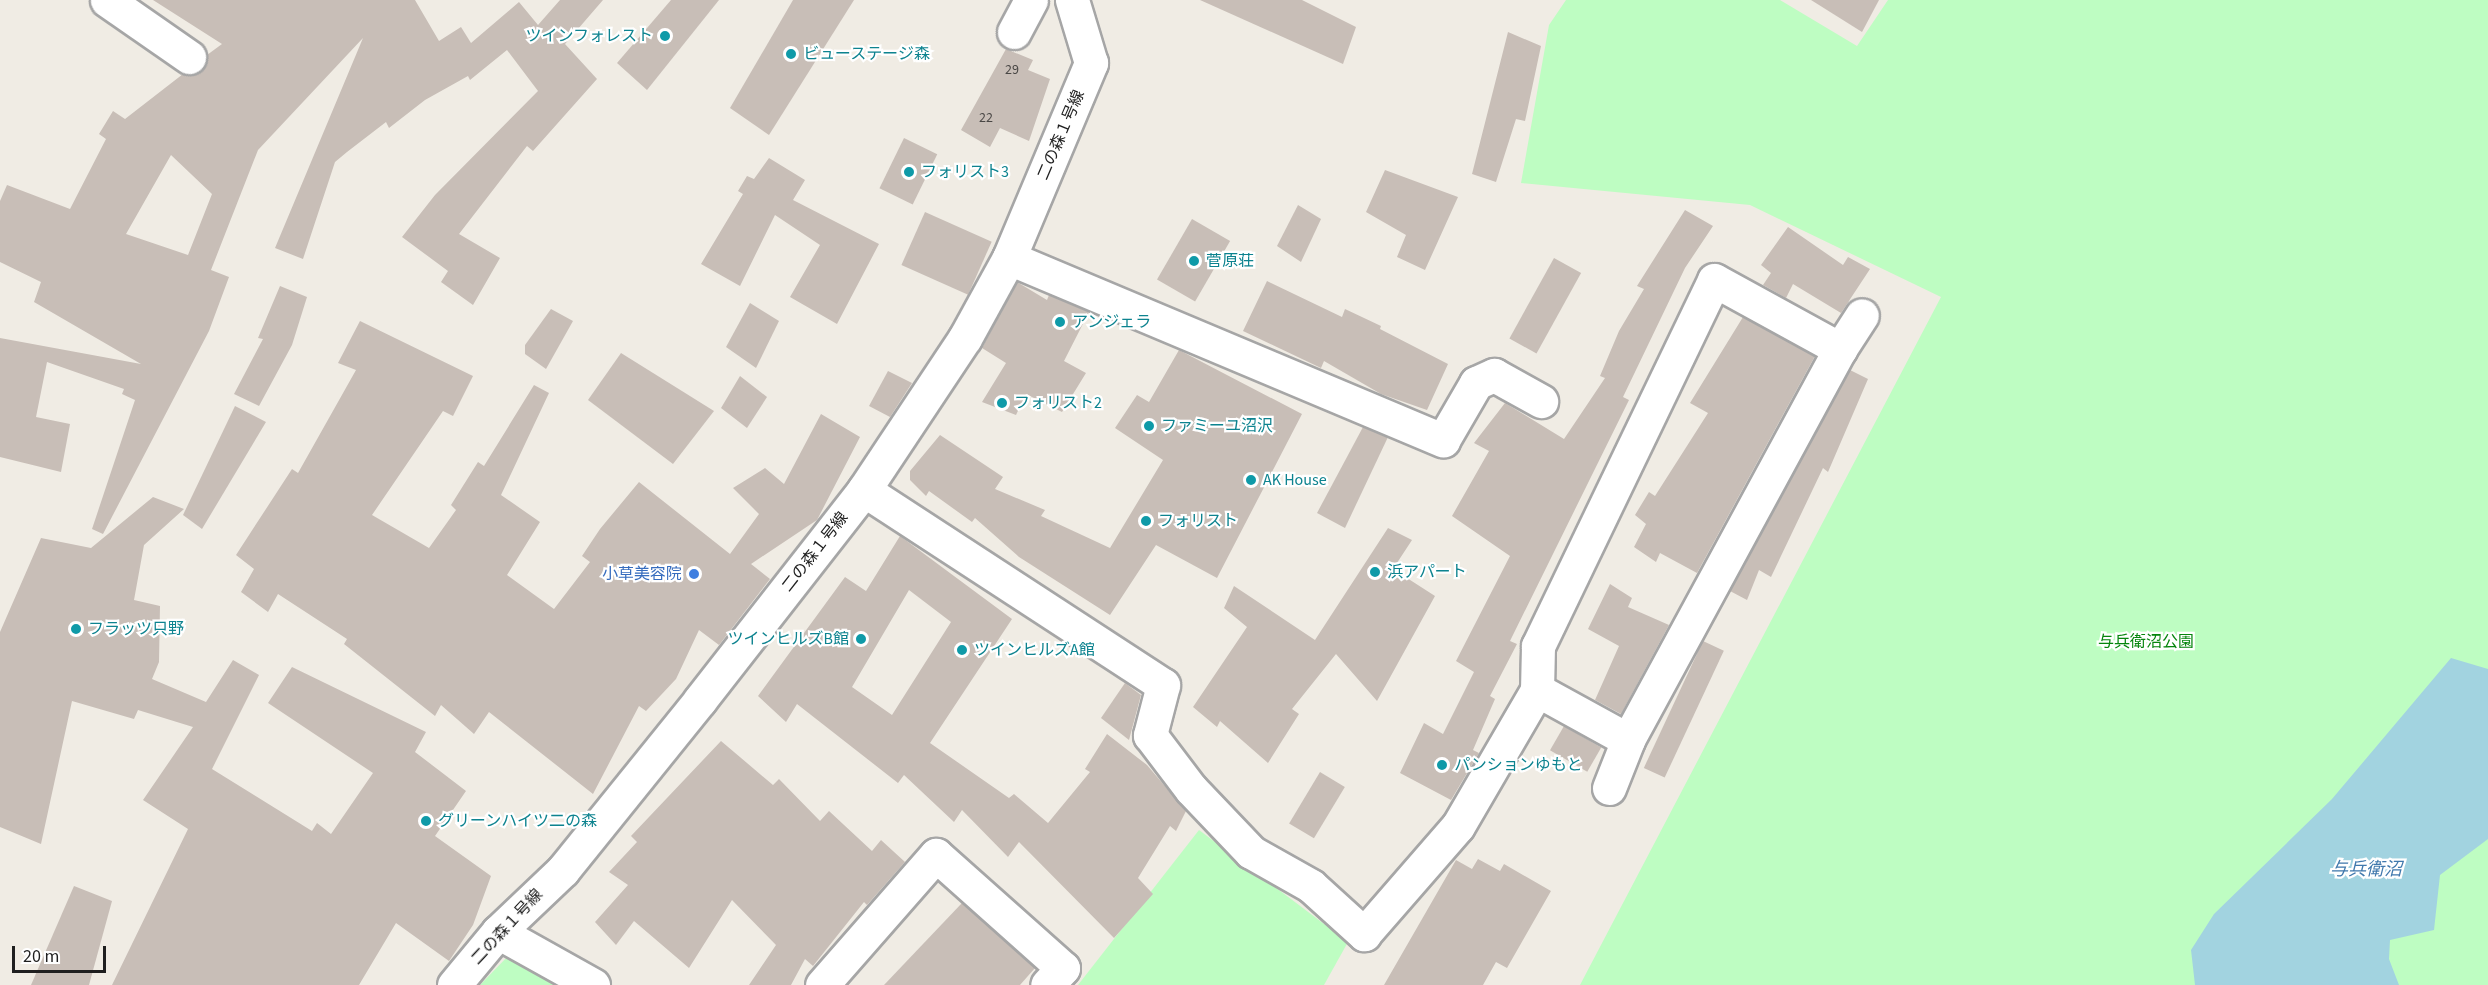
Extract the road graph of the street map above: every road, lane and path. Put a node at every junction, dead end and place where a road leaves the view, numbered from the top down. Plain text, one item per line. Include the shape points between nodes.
1 (107, 0) edge
2 (1031, 0) edge
3 (1072, 0) edge
4 (1014, 32) dead end
5 (189, 57) dead end
6 (1009, 258) junction
7 (1862, 315) dead end
8 (1840, 349) junction
9 (1541, 401) dead end
10 (864, 490) junction
11 (1537, 690) junction
12 (1628, 740) junction
13 (1610, 788) dead end
14 (498, 932) junction
15 (454, 985) edge
16 (593, 985) edge
17 (822, 985) edge
18 (1047, 985) edge

1 - 5 street
2 - 4 street
3 - 6 street, 二の森１号線 via 1091,63
6 - 9 street via 1443,440 1476,383 1494,375
6 - 10 street, 二の森１号線 via 965,338
7 - 8 street
8 - 11 street via 1714,280 1538,646
8 - 12 street
10 - 11 street via 1162,685 1150,735 1191,789 1251,852 1311,886 1364,934 1458,826
10 - 14 street, 二の森１号線 via 563,870
11 - 12 street
12 - 13 street
14 - 15 street, 二の森１号線
14 - 16 street
17 - 18 street via 936,855 1064,968

